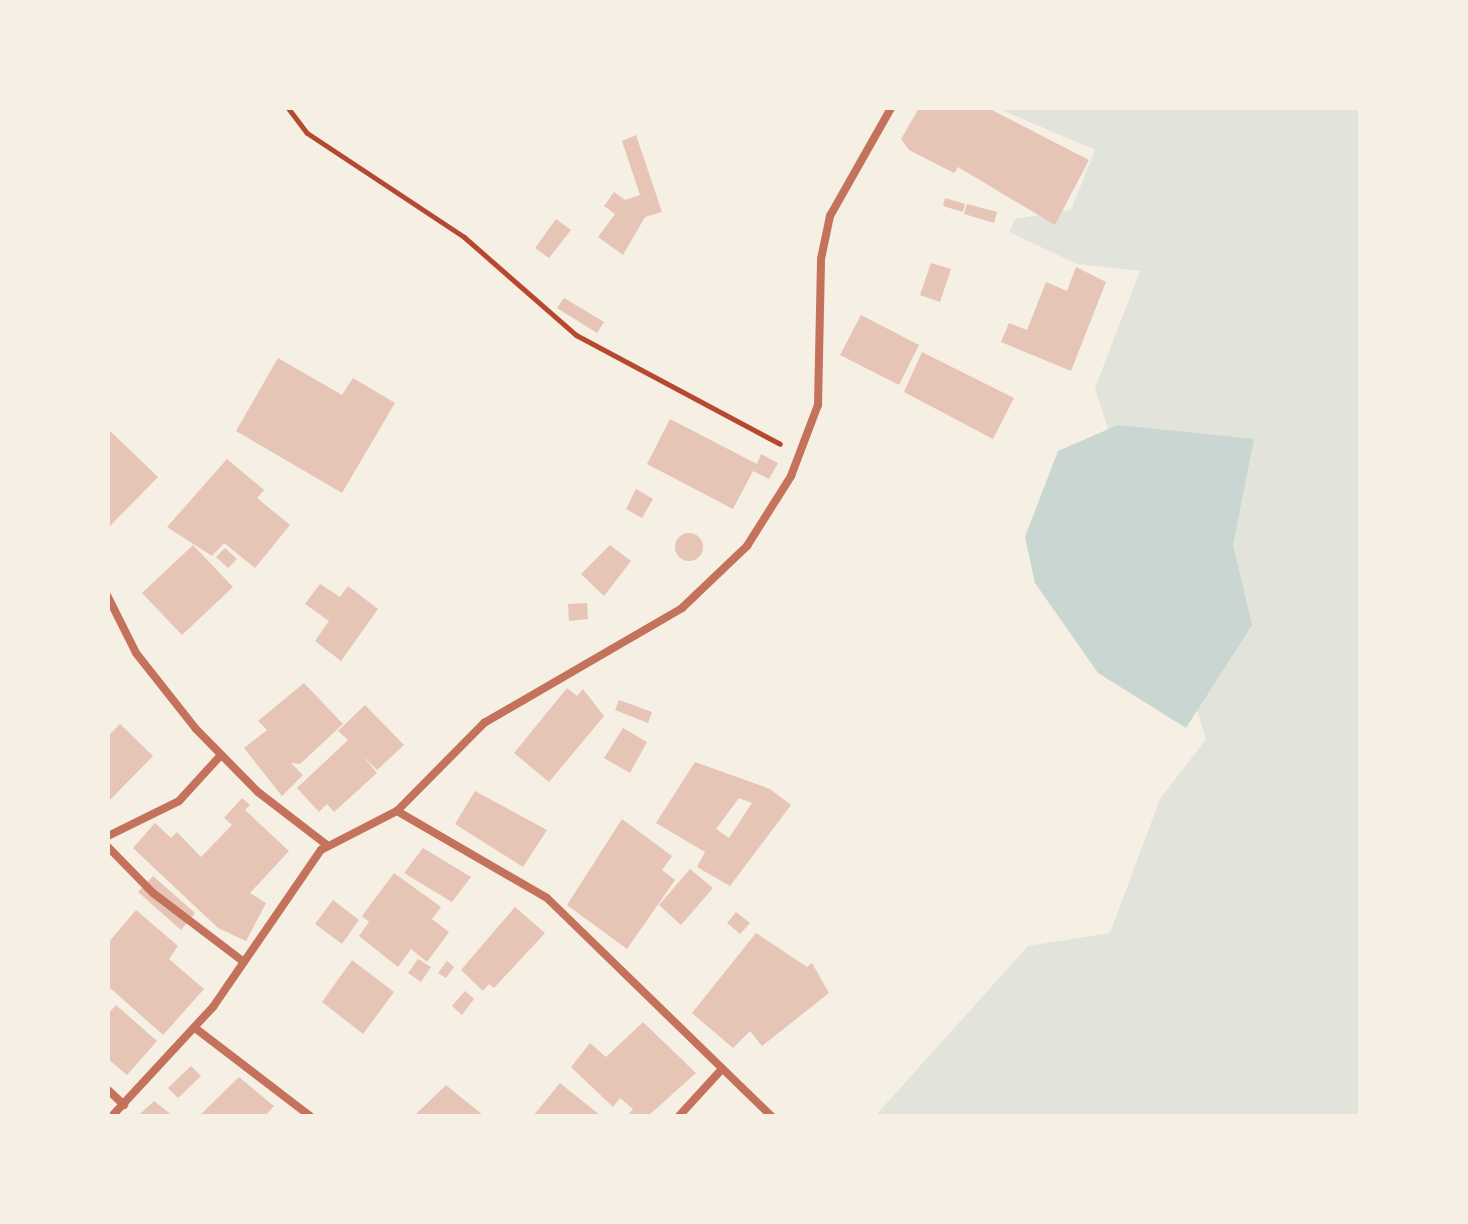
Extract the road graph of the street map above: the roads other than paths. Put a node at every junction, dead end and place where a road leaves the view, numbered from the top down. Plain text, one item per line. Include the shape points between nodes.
1 (891, 108) edge
2 (108, 597) edge
3 (221, 755) junction
4 (397, 811) junction
5 (108, 836) edge
6 (328, 846) junction
7 (108, 847) edge
8 (244, 962) junction
9 (195, 1028) junction
10 (722, 1069) junction
11 (108, 1090) edge
12 (124, 1105) junction
13 (112, 1116) edge
14 (310, 1116) edge
15 (679, 1116) edge
16 (771, 1116) edge

1 - 4 street via 830,216 821,259 818,405 799,454 747,546 682,608 484,723
2 - 3 street via 136,653
3 - 5 street via 179,801
3 - 6 street
4 - 6 street
4 - 10 street via 547,898
6 - 8 street
7 - 8 street via 153,893
8 - 9 street
9 - 12 street
9 - 14 street
10 - 15 street
10 - 16 street
11 - 12 street
12 - 13 street

